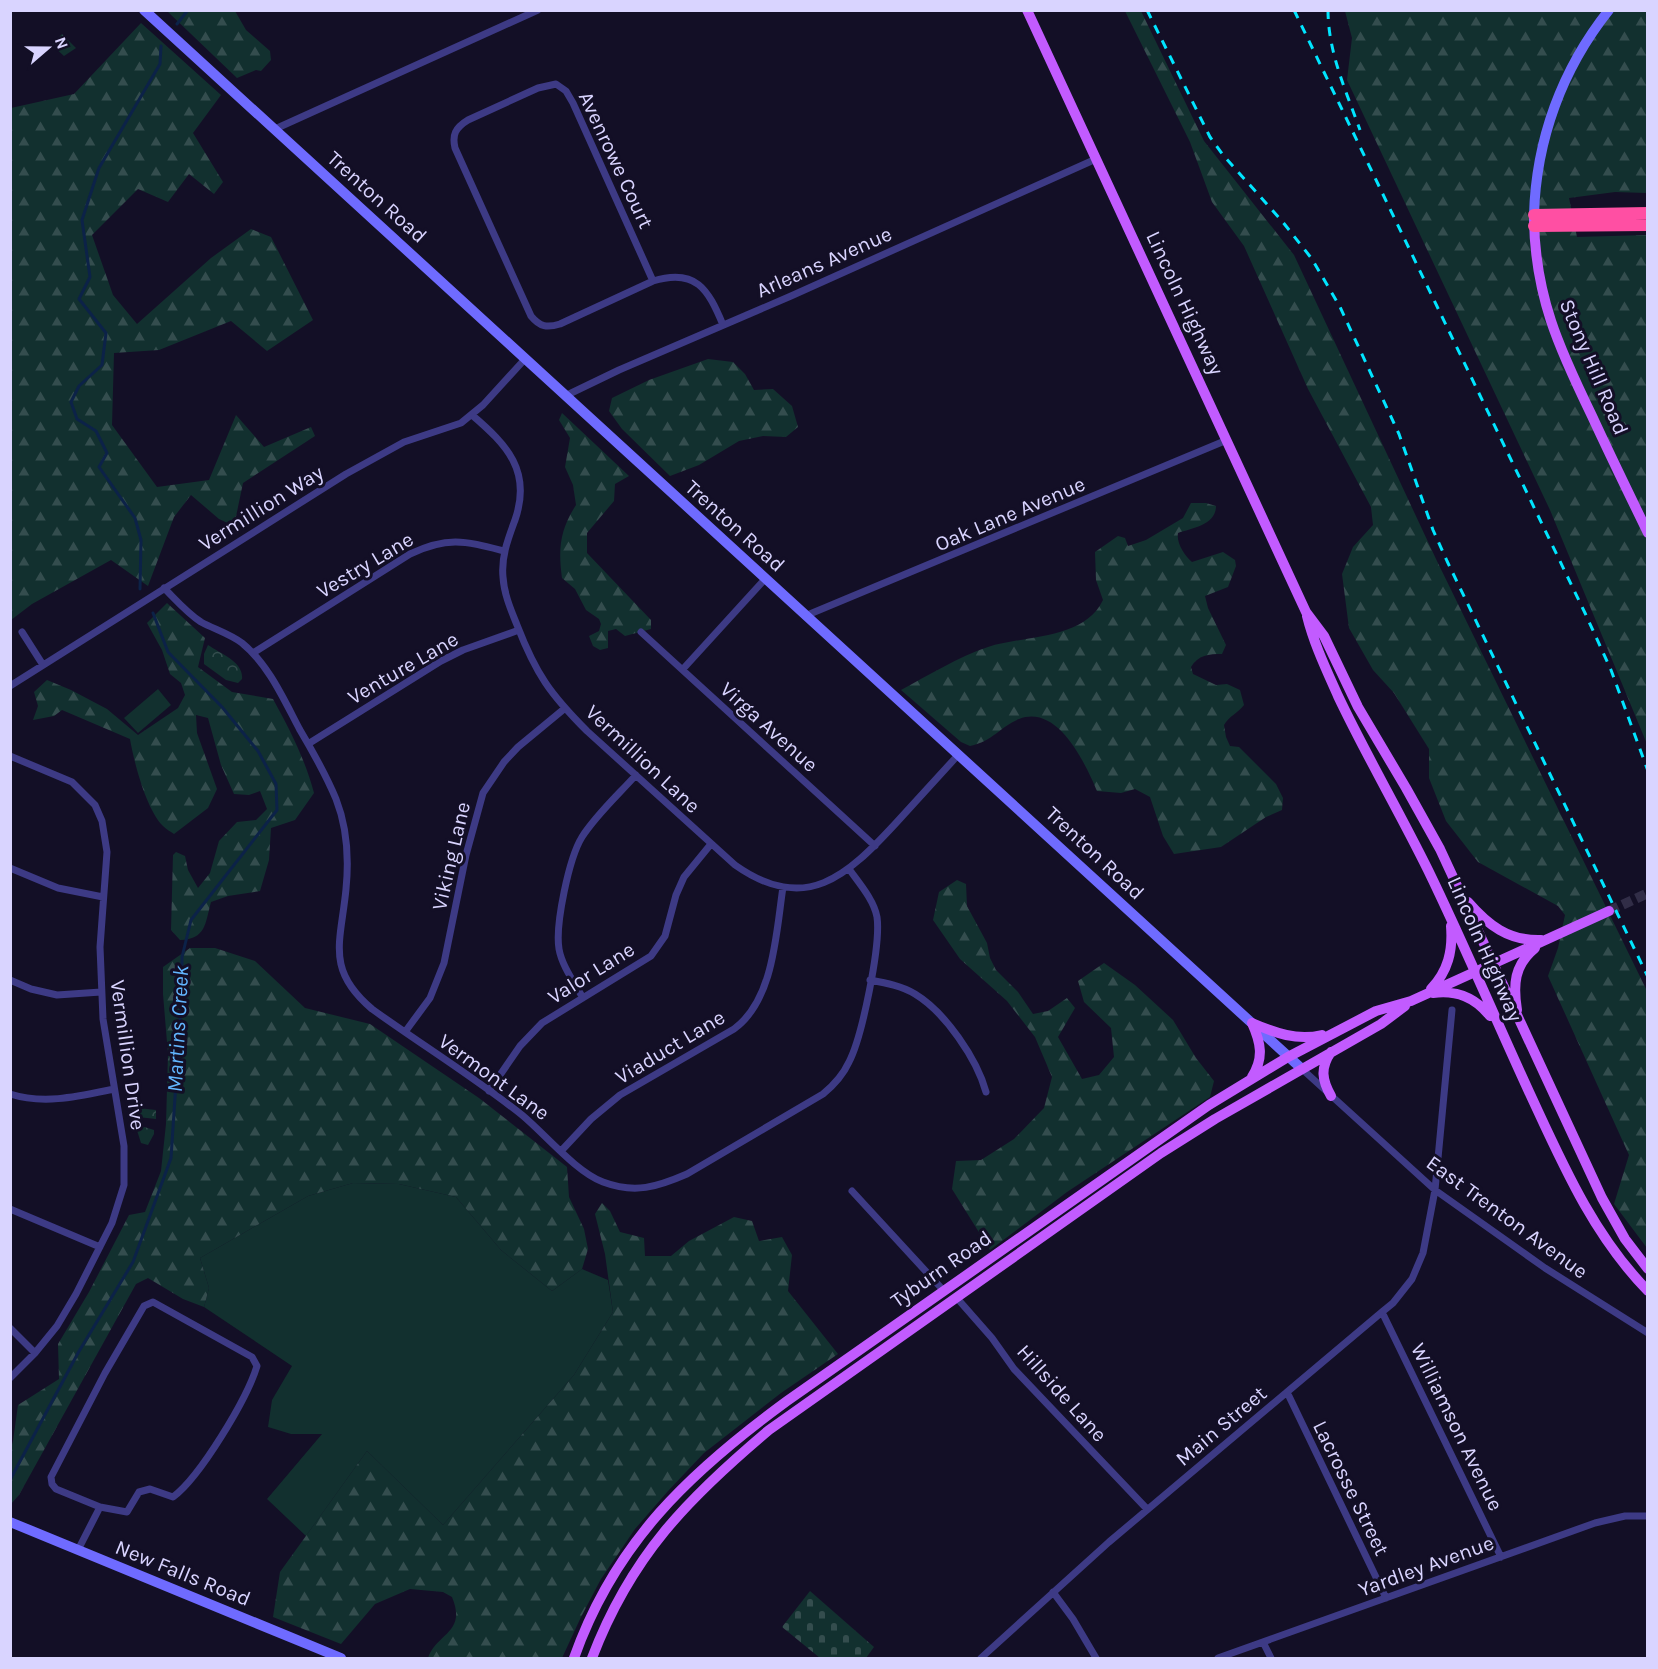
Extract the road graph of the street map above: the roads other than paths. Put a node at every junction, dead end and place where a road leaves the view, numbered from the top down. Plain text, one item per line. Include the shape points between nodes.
1 (144, 10) edge
2 (538, 10) edge
3 (1028, 10) edge
4 (1609, 10) edge
5 (274, 129) junction
6 (1096, 159) junction
7 (1647, 213) edge
8 (1534, 221) junction
9 (1647, 225) edge
10 (653, 281) junction
11 (723, 325) junction
12 (525, 359) junction
13 (565, 396) junction
14 (471, 415) junction
15 (1227, 440) junction
16 (1647, 533) edge
17 (504, 551) junction
18 (765, 579) junction
19 (164, 588) junction
20 (1306, 612) junction
21 (805, 616) junction
22 (519, 630) junction
23 (22, 632) dead end
24 (641, 632) dead end
25 (253, 653) junction
26 (43, 665) junction
27 (683, 669) junction
28 (10, 686) edge
29 (564, 709) junction
30 (308, 744) junction
31 (959, 754) junction
32 (10, 756) edge
33 (636, 775) junction
34 (711, 844) junction
35 (875, 846) junction
36 (10, 868) edge
37 (849, 869) junction
38 (783, 887) junction
39 (1461, 894) junction
40 (103, 897) junction
41 (1609, 911) tunnel mouth
42 (1448, 912) junction
43 (1544, 940) junction
44 (1492, 965) junction
45 (1475, 970) junction
46 (10, 980) edge
47 (870, 980) junction
48 (101, 992) junction
49 (1427, 994) junction
50 (583, 998) junction
51 (1411, 1001) junction
52 (1452, 1010) dead end
53 (1496, 1022) junction
54 (1519, 1022) junction
55 (1252, 1023) junction
56 (405, 1032) junction
57 (1334, 1032) junction
58 (1332, 1052) junction
59 (1288, 1057) junction
60 (1302, 1069) junction
61 (1251, 1079) junction
62 (114, 1089) junction
63 (489, 1091) junction
64 (986, 1092) dead end
65 (10, 1094) edge
66 (1334, 1099) junction
67 (562, 1150) junction
68 (1435, 1190) junction
69 (852, 1191) dead end
70 (10, 1209) edge
71 (100, 1247) junction
72 (1647, 1269) edge
73 (1647, 1290) edge
74 (944, 1291) junction
75 (956, 1297) junction
76 (1382, 1312) junction
77 (10, 1328) edge
78 (1647, 1333) edge
79 (35, 1353) junction
80 (10, 1378) edge
81 (1287, 1392) junction
82 (100, 1507) junction
83 (1147, 1509) junction
84 (1647, 1516) edge
85 (10, 1522) edge
86 (78, 1550) junction
87 (1501, 1557) junction
88 (1053, 1592) junction
89 (1386, 1598) junction
90 (1263, 1642) junction
91 (574, 1657) edge
92 (341, 1659) edge
93 (592, 1659) edge
94 (981, 1659) edge
95 (1096, 1659) edge
96 (1218, 1659) edge
97 (1271, 1659) edge

1 - 5 main road, Trenton Road
2 - 5 street
3 - 6 main road, Lincoln Highway
4 - 8 main road, Stony Hill Road via 1580,52 1554,106 1539,160
5 - 12 main road, Trenton Road
6 - 11 street, Arleans Avenue
6 - 15 main road, Lincoln Highway
7 - 8 highway
8 - 9 highway
8 - 16 main road, Stony Hill Road via 1540,287 1555,336
10 - 10 street, Avenrowe Court via 573,103 561,86 549,84 538,88 458,127 453,139 455,148 535,322 543,327 560,324
10 - 11 street via 681,277 700,284
11 - 13 street, Arleans Avenue
12 - 13 main road, Trenton Road
12 - 14 street, Vermillion Way
13 - 18 main road, Trenton Road
14 - 17 street, Vermillion Lane via 500,441 516,464 519,476 519,503
14 - 19 street, Vermillion Way via 383,452
15 - 20 main road, Lincoln Highway
15 - 21 street, Oak Lane Avenue
17 - 22 street, Vermillion Lane via 506,594
17 - 25 street, Vestry Lane via 459,541 427,546
18 - 21 main road, Trenton Road
18 - 27 street
19 - 25 street, Vermont Lane via 188,612
19 - 26 street, Vermillion Way
20 - 39 main road, Lincoln Highway via 1324,636 1358,707 1433,835
20 - 42 main road, Lincoln Highway via 1313,641 1354,730
21 - 31 main road, Trenton Road
22 - 29 street, Vermillion Lane via 538,674
22 - 30 street, Venture Lane via 441,661
23 - 26 street
24 - 27 street, Virga Avenue
25 - 30 street, Vermont Lane
26 - 28 street, Vermillion Way
27 - 35 street, Virga Avenue
29 - 33 street, Vermillion Lane
29 - 56 street, Viking Lane via 518,747 483,793 444,963 430,998
30 - 56 street, Vermont Lane via 337,801 346,843 346,886 338,945 342,970 361,1000
31 - 35 street, Vermillion Lane
31 - 55 main road, Trenton Road
32 - 40 street, Vermillion Drive via 72,782 95,804 106,840
33 - 34 street, Vermillion Lane
33 - 50 street via 582,837 570,869 558,940 562,960
34 - 38 street, Vermillion Lane via 751,876
34 - 50 street, Valor Lane via 684,877 659,946 644,962
35 - 37 street, Vermillion Lane
36 - 40 street via 58,888
37 - 38 street, Vermillion Lane via 813,886
37 - 47 street, Vermont Lane via 877,917
38 - 67 street, Viaduct Lane via 766,982 747,1019 620,1095
39 - 43 main road via 1500,931 1521,940
39 - 44 main road, Lincoln Highway
40 - 48 street, Vermillion Drive
41 - 43 main road, Tyburn Road
42 - 45 main road, Lincoln Highway
42 - 49 main road via 1451,952 1444,973
43 - 44 main road, Tyburn Road
43 - 54 main road via 1524,959 1515,977
44 - 45 main road, Tyburn Road
44 - 54 main road, Lincoln Highway
45 - 49 main road, Tyburn Road
45 - 53 main road, Lincoln Highway
46 - 48 street via 46,993
47 - 64 street via 916,994 937,1012 977,1068
47 - 67 street, Vermont Lane via 855,1049 833,1086 702,1166 653,1187 628,1188 595,1178
48 - 62 street, Vermillion Drive
49 - 51 main road, Tyburn Road
49 - 53 main road via 1467,996
50 - 63 street, Valor Lane via 531,1033
51 - 57 main road, Tyburn Road via 1376,1011
51 - 58 main road, Tyburn Road via 1381,1024
52 - 68 street, Main Street
53 - 73 main road, Lincoln Highway via 1586,1207 1611,1248
54 - 72 main road, Lincoln Highway via 1602,1198
55 - 57 main road via 1290,1036 1315,1037
55 - 59 main road, Trenton Road
55 - 61 main road via 1261,1052
56 - 63 street, Vermont Lane
57 - 59 main road, Tyburn Road
58 - 60 main road, Tyburn Road
58 - 66 main road via 1323,1070 1324,1082
59 - 60 main road, Trenton Road
59 - 61 main road, Tyburn Road
60 - 66 street, East Trenton Avenue
60 - 75 main road, Tyburn Road via 1170,1147
61 - 74 main road, Tyburn Road
62 - 65 street via 55,1100
62 - 71 street, Vermillion Drive via 124,1146 124,1185
63 - 67 street, Vermont Lane
66 - 68 street, East Trenton Avenue
68 - 76 street, Main Street via 1418,1267
68 - 78 street, East Trenton Avenue via 1545,1268
69 - 74 street
70 - 71 street
71 - 79 street, Vermillion Drive via 62,1318
74 - 91 main road, Tyburn Road via 751,1427 682,1486 630,1550 596,1607
75 - 83 street, Hillside Lane via 1014,1369
75 - 93 main road, Tyburn Road via 769,1430 687,1504 625,1587
76 - 81 street, Main Street
76 - 87 street, Williamson Avenue
77 - 79 street
79 - 80 street, Vermillion Drive
81 - 83 street, Main Street
81 - 89 street, Lacrosse Street
82 - 82 street via 127,1512 139,1492 150,1489 173,1497 181,1491 241,1404 257,1366 252,1357 153,1302 144,1306 51,1477 56,1489
82 - 86 street
83 - 88 street, Main Street
84 - 87 street, Yardley Avenue via 1595,1523
85 - 86 main road, New Falls Road
86 - 92 main road, New Falls Road
87 - 89 street, Yardley Avenue
88 - 94 street, Main Street
88 - 95 street
89 - 90 street, Yardley Avenue
90 - 96 street, Yardley Avenue
90 - 97 street

